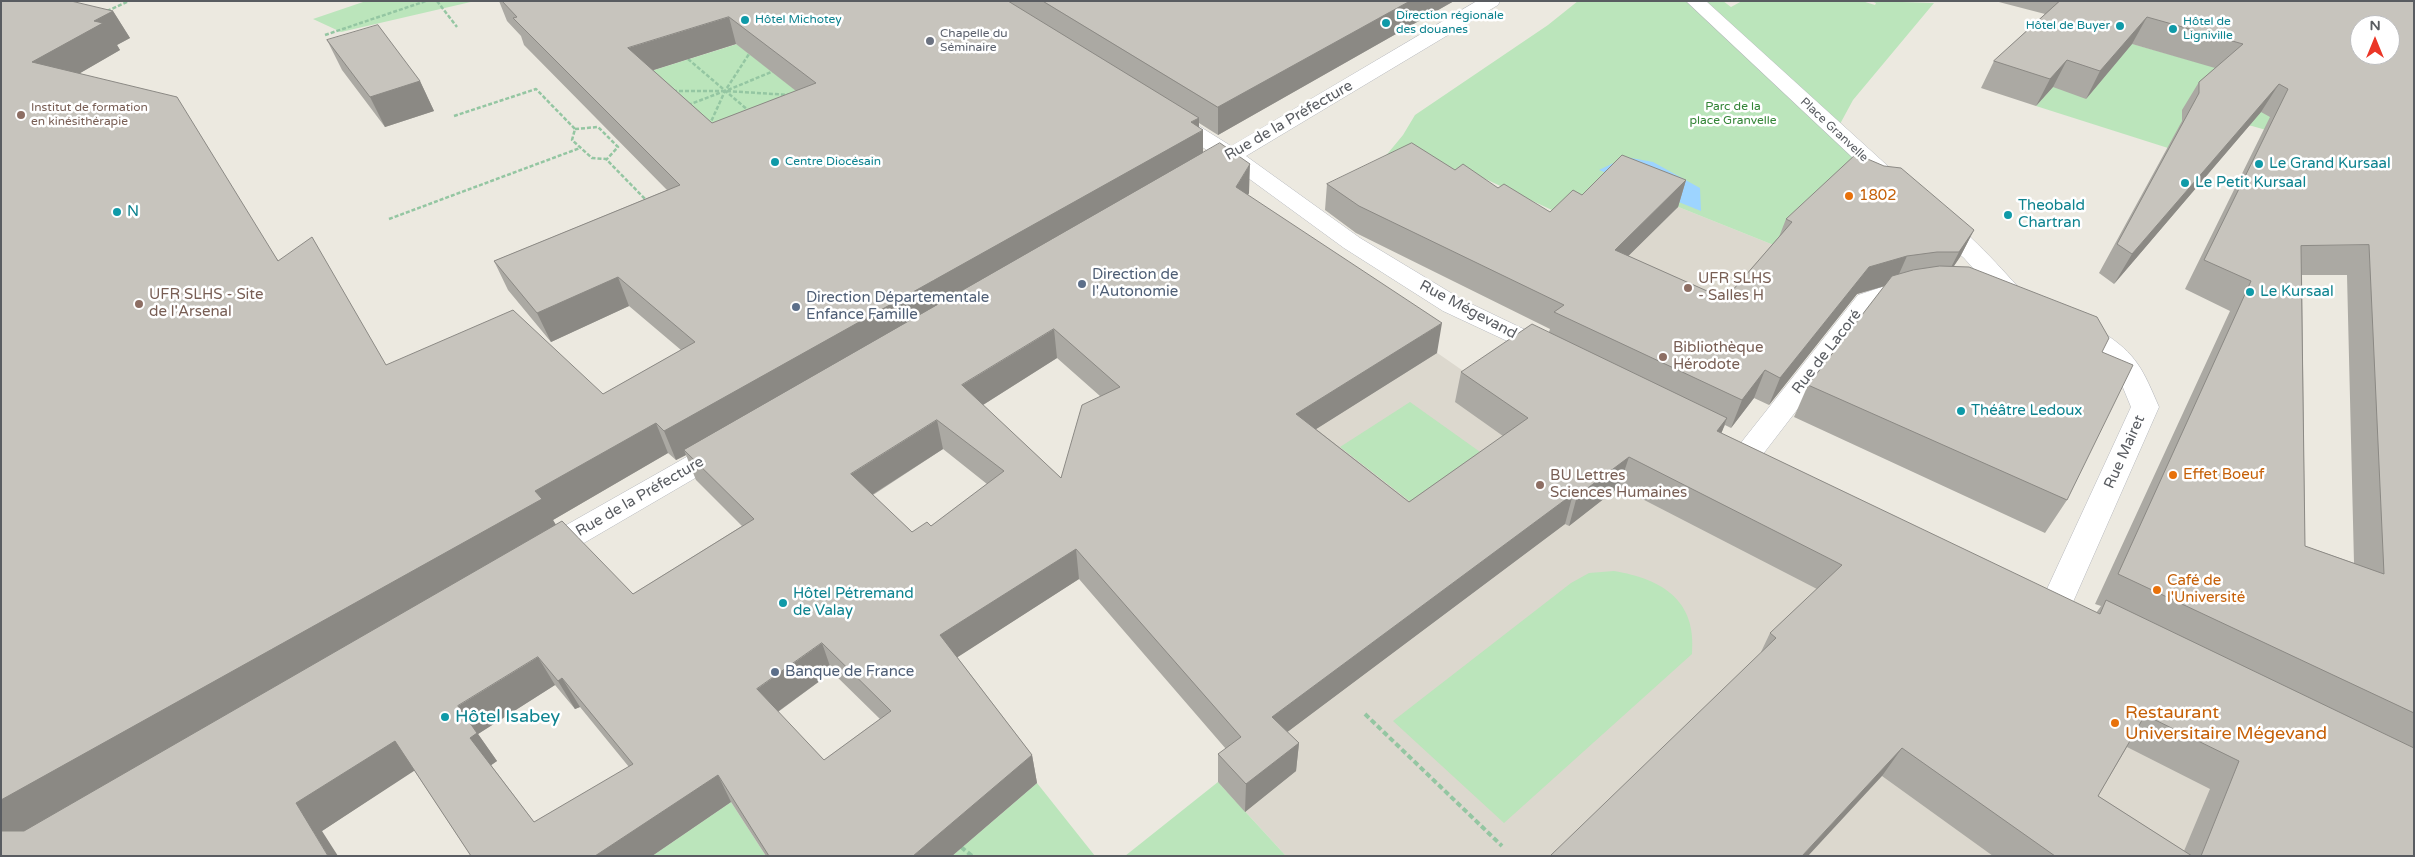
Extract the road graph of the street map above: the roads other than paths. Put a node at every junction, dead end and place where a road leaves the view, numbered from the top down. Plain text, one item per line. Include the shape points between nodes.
1 (1491, 1) edge
2 (1695, 1) edge
3 (1156, 108) edge
4 (1231, 155) junction
5 (1178, 183) edge
6 (1936, 287) edge
7 (1979, 291) edge
8 (2016, 300) junction
9 (1573, 364) edge
10 (742, 438) edge
11 (1751, 452) edge
12 (519, 566) edge
13 (2056, 601) edge

1 - 4 street, Rue de la Préfecture
2 - 8 street, Place Granvelle via 1972,253
3 - 4 street, Rue Mégevand
4 - 5 street, Rue de la Préfecture
4 - 9 street, Rue Mégevand via 1352,242 1452,305
6 - 11 street, Rue de Lacoré via 1891,292 1867,301
7 - 8 street
8 - 13 street, Rue Mairet via 2068,322 2112,350 2129,369 2145,407
10 - 12 street, Rue de la Préfecture

